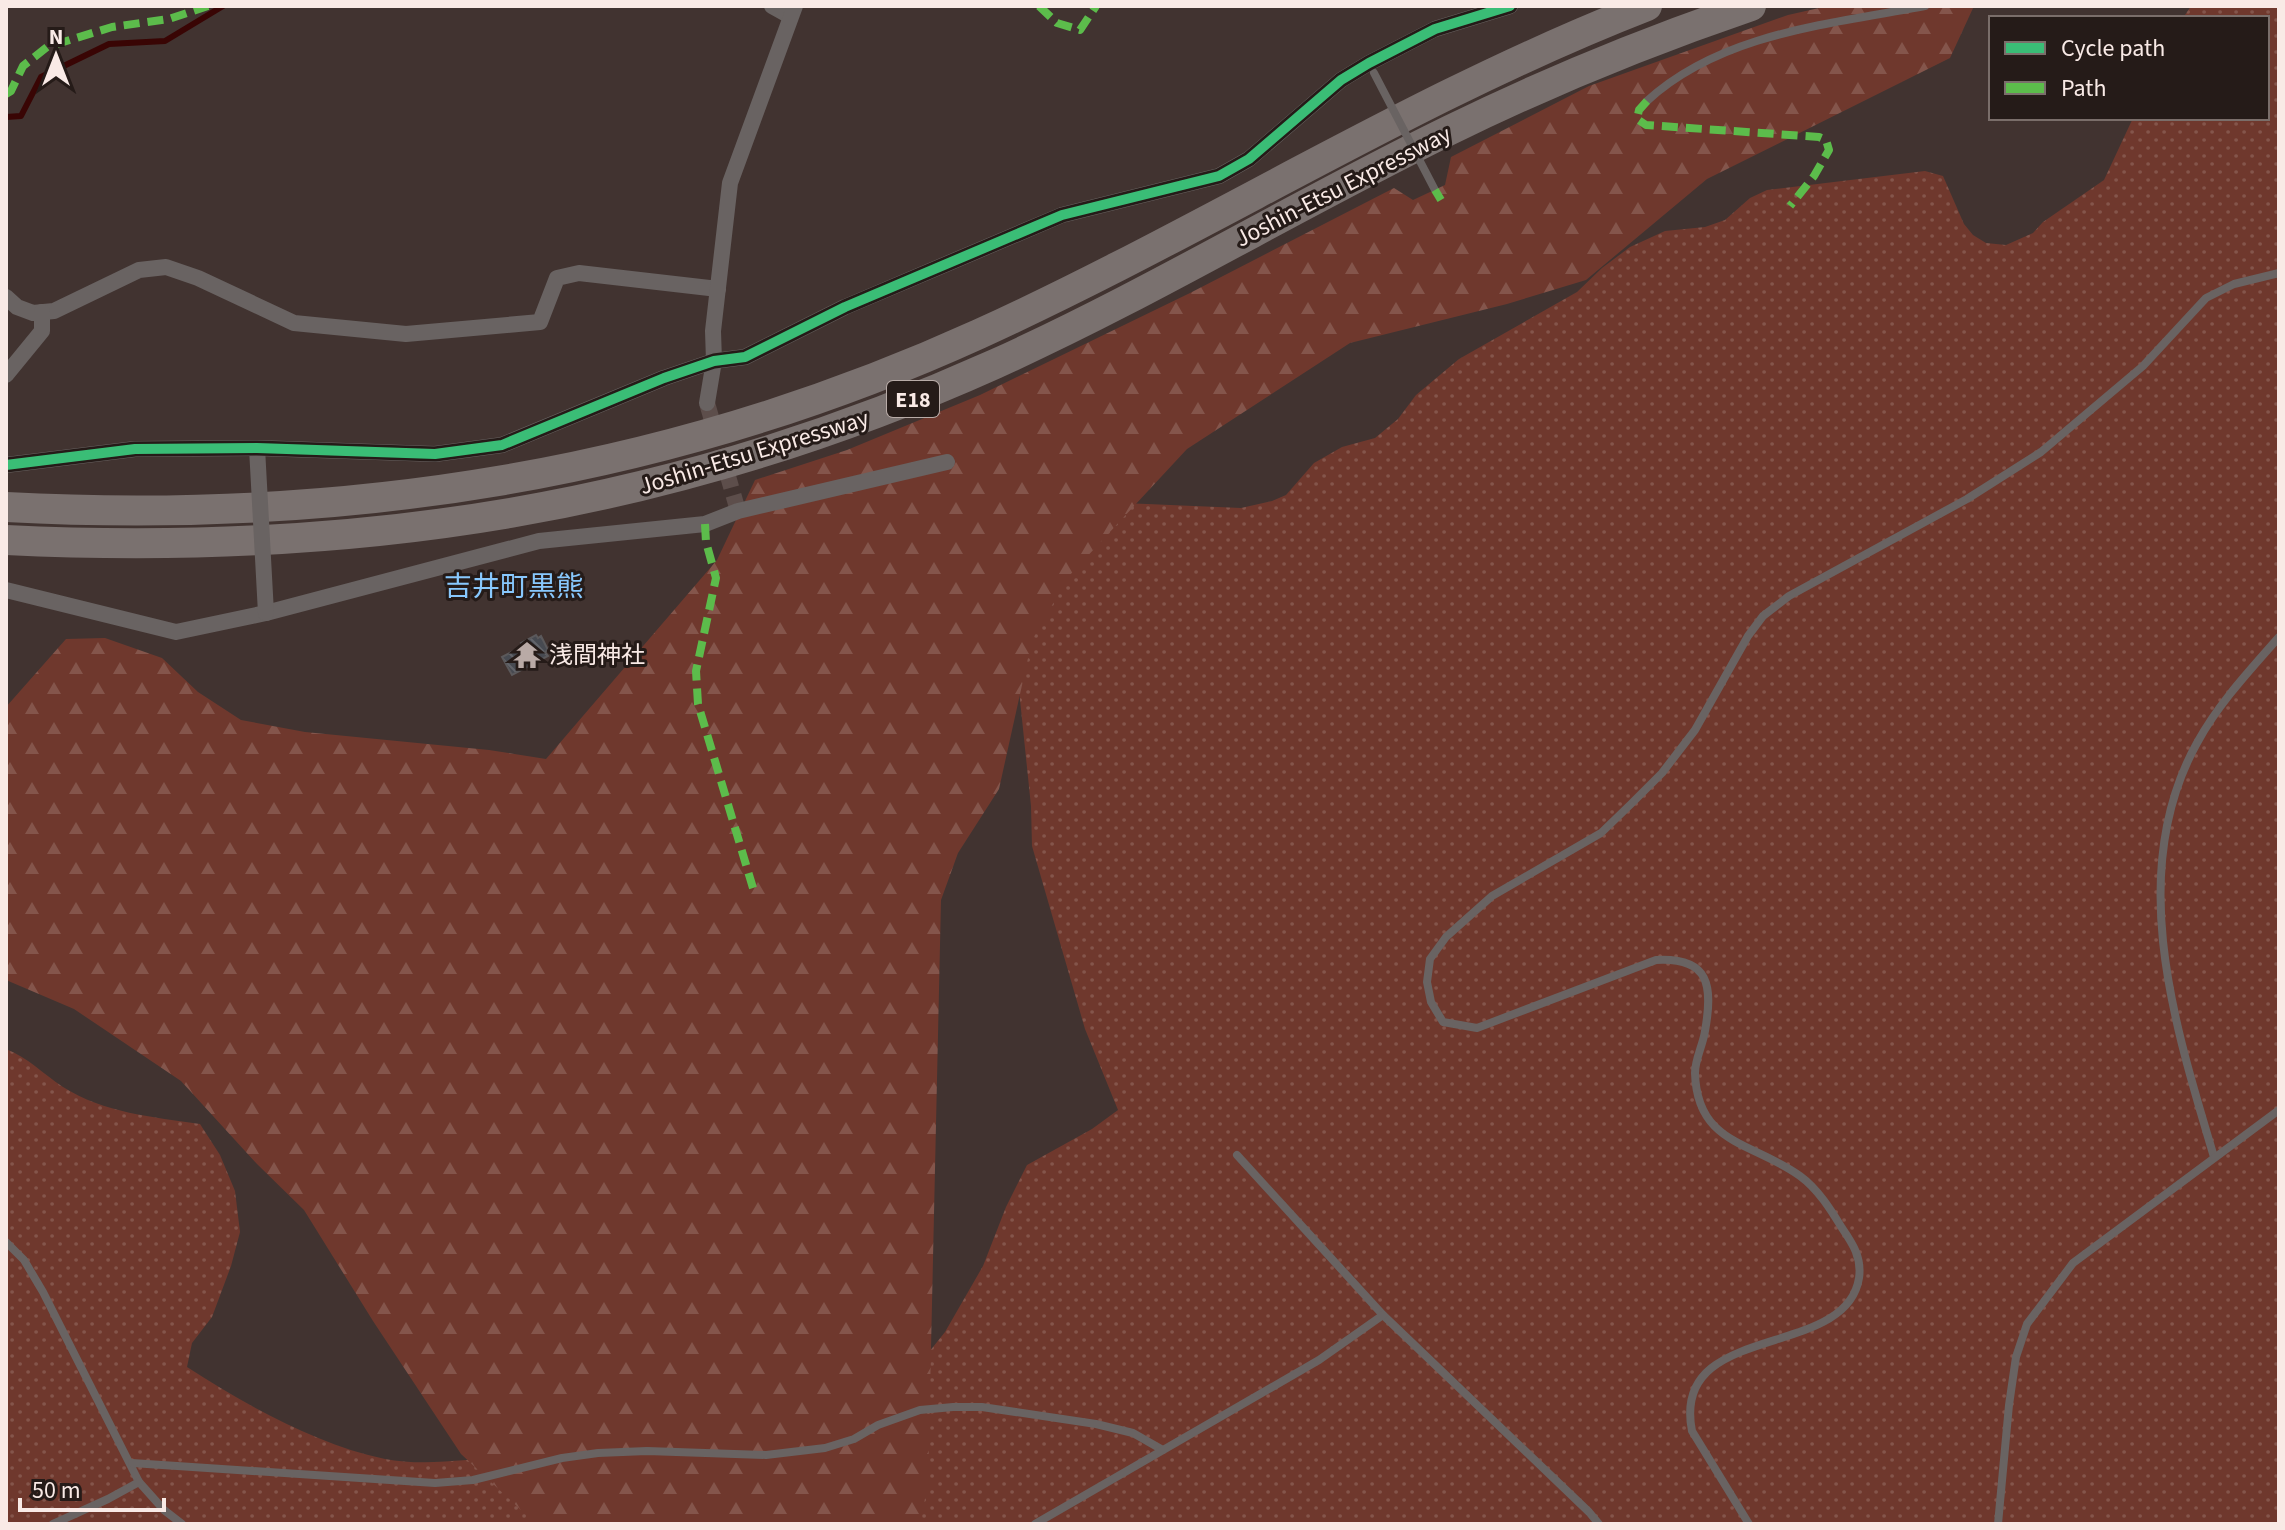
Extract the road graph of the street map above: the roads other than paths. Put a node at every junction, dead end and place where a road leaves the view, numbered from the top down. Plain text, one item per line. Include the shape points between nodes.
1 (772, 6) edge
2 (1510, 6) edge
3 (1647, 6) edge
4 (1751, 6) edge
5 (1925, 6) edge
6 (792, 11) edge
7 (1372, 68) junction
8 (1647, 101) dead end
9 (1435, 190) dead end
10 (2279, 273) edge
11 (718, 289) junction
12 (6, 297) edge
13 (42, 312) junction
14 (714, 361) junction
15 (6, 375) edge
16 (707, 403) tunnel mouth
17 (257, 448) junction
18 (947, 462) dead end
19 (6, 465) edge
20 (6, 507) edge
21 (6, 540) edge
22 (6, 590) edge
23 (266, 613) junction
24 (2279, 637) edge
25 (2279, 1110) edge
26 (1237, 1155) dead end
27 (2214, 1157) junction
28 (6, 1242) edge
29 (1383, 1315) junction
30 (1161, 1449) junction
31 (132, 1463) junction
32 (139, 1482) junction
33 (53, 1524) edge
34 (182, 1524) edge
35 (1035, 1524) edge
36 (1599, 1524) edge
37 (1749, 1524) edge
38 (1998, 1524) edge

1 - 6 street
2 - 7 street via 1435,29
3 - 20 highway, Joshin-Etsu Expressway / E18 via 1434,101 976,335 748,423 598,463 432,492 234,509
4 - 21 highway, Joshin-Etsu Expressway / E18 via 1530,92 997,363 841,428 756,456 603,497 436,526 250,542
5 - 8 lane via 1783,33 1703,61
6 - 11 street via 730,183
7 - 9 lane, bridge
7 - 14 street via 1341,80 1249,159 1219,176 1062,215 845,307 745,357
10 - 37 lane via 2234,284 2206,298 2143,366 2041,452 1967,499 1789,596 1763,616 1695,730 1662,773 1601,833 1492,896 1446,937 1430,959 1431,1002 1443,1022 1477,1028 1656,960 1689,963 1708,983 1705,1030 1695,1067 1696,1094 1704,1114 1720,1134 1801,1177 1826,1203 1858,1252 1860,1266 1854,1294 1834,1315 1741,1352 1713,1367 1694,1389 1692,1431
11 - 13 street via 579,273 557,278 540,322 406,334 294,323 166,267 139,270
11 - 14 street
12 - 13 street via 17,307
13 - 15 street via 42,331
14 - 16 street
14 - 17 street via 502,445 435,454
17 - 19 street via 135,449
17 - 23 street, bridge
18 - 23 street via 738,511 705,524 539,541
22 - 23 street via 176,632
24 - 27 lane via 2197,742 2168,814 2162,931 2170,999
25 - 27 lane
26 - 29 lane
27 - 38 lane via 2073,1263 2027,1324 2009,1405
28 - 31 lane via 43,1292
29 - 30 lane via 1319,1360
29 - 36 lane
30 - 31 lane via 1133,1433 1096,1424 953,1407 920,1410 825,1448 766,1455 598,1453 435,1483
30 - 35 lane
31 - 32 lane
32 - 33 lane
32 - 34 lane

